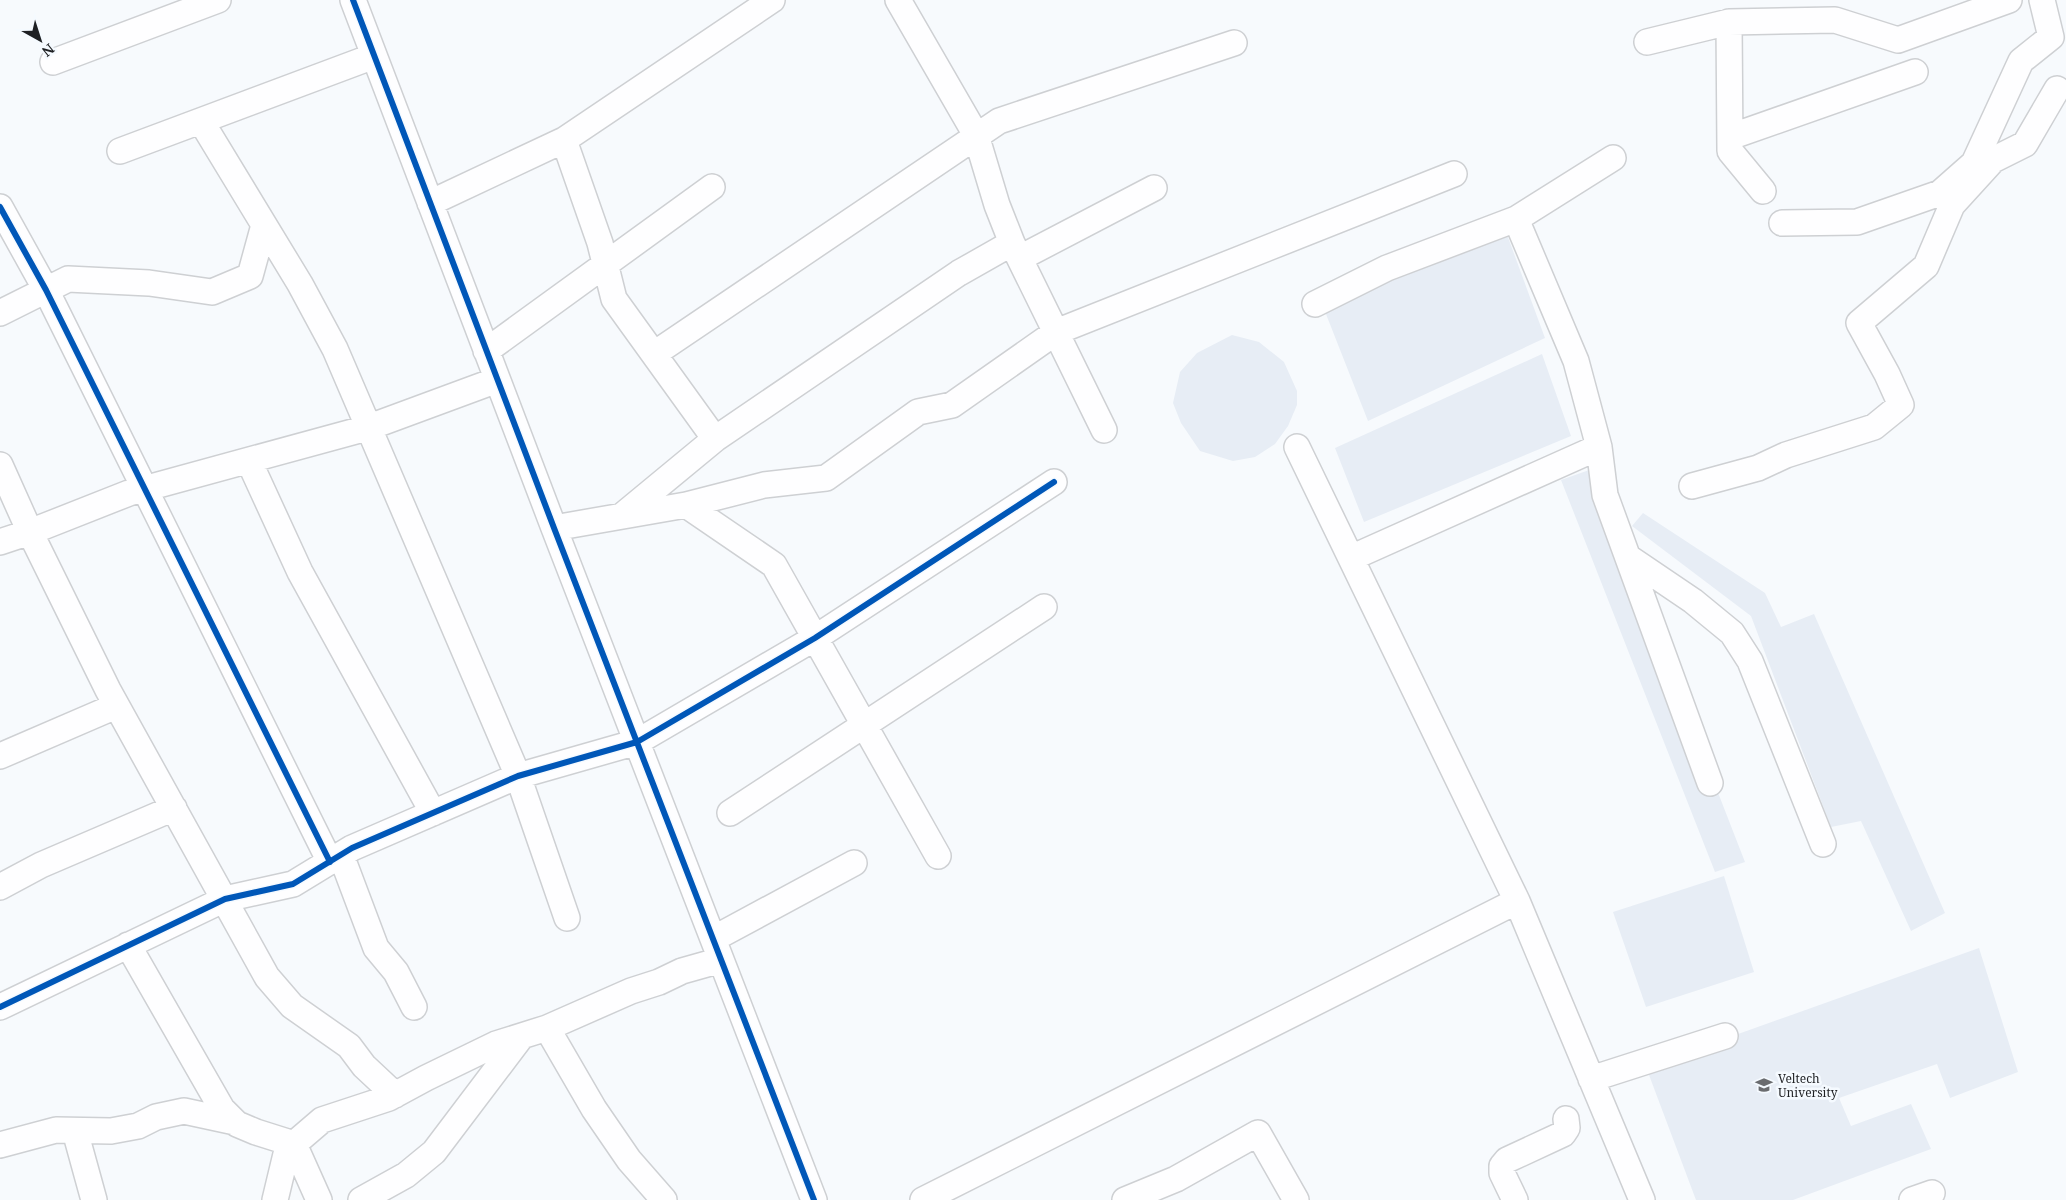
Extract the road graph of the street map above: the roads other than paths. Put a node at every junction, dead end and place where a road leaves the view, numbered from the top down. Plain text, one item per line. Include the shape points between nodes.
1 (218, 0) edge
2 (353, 0) edge
3 (772, 0) edge
4 (898, 0) edge
5 (2009, 0) edge
6 (2042, 0) edge
7 (1832, 10) edge
8 (1729, 22) junction
9 (1647, 42) dead end
10 (1234, 43) dead end
11 (374, 56) junction
12 (53, 62) dead end
13 (1915, 72) dead end
14 (2054, 90) edge
15 (201, 121) junction
16 (976, 136) junction
17 (1730, 137) junction
18 (564, 140) junction
19 (120, 150) dead end
20 (1613, 158) dead end
21 (1454, 174) dead end
22 (712, 187) dead end
23 (1154, 188) dead end
24 (1763, 191) dead end
25 (430, 203) junction
26 (0, 208) edge
27 (1516, 220) junction
28 (1782, 223) dead end
29 (264, 225) junction
30 (1016, 251) junction
31 (605, 264) junction
32 (46, 290) junction
33 (1315, 304) dead end
34 (0, 313) edge
35 (1056, 332) junction
36 (486, 351) junction
37 (654, 354) junction
38 (497, 380) junction
39 (367, 428) junction
40 (1104, 430) dead end
41 (715, 439) junction
42 (1298, 447) dead end
43 (1599, 447) junction
44 (249, 461) junction
45 (0, 465) edge
46 (1054, 482) dead end
47 (1692, 486) dead end
48 (146, 489) junction
49 (686, 505) junction
50 (621, 517) junction
51 (554, 528) junction
52 (30, 532) junction
53 (0, 542) edge
54 (1628, 557) junction
55 (1352, 558) junction
56 (1044, 607) dead end
57 (815, 638) junction
58 (116, 706) junction
59 (865, 726) junction
60 (637, 742) junction
61 (0, 756) edge
62 (518, 776) junction
63 (1710, 783) dead end
64 (174, 808) junction
65 (433, 813) junction
66 (730, 813) dead end
67 (1823, 844) dead end
68 (938, 856) dead end
69 (335, 858) junction
70 (854, 863) dead end
71 (0, 887) edge
72 (225, 899) junction
73 (1516, 901) junction
74 (567, 918) dead end
75 (128, 946) junction
76 (717, 949) junction
77 (0, 1007) edge
78 (414, 1007) dead end
79 (547, 1028) junction
80 (521, 1036) junction
81 (1725, 1036) dead end
82 (1591, 1079) junction
83 (395, 1095) junction
84 (1566, 1119) dead end
85 (235, 1122) junction
86 (75, 1131) junction
87 (294, 1144) junction
88 (0, 1145) edge
89 (94, 1200) edge
90 (275, 1200) edge
91 (319, 1200) edge
92 (361, 1200) edge
93 (664, 1200) edge
94 (814, 1200) edge
95 (923, 1200) edge
96 (1125, 1200) edge
97 (1296, 1200) edge
98 (1514, 1200) edge
99 (1642, 1200) edge

1 - 12 street
2 - 11 street
3 - 18 street
4 - 16 street
5 - 7 street via 1898,40
6 - 28 street via 2051,37 2021,61 1974,163 1940,193 1857,222
7 - 8 street
8 - 9 street
8 - 17 street
10 - 16 street via 999,121
11 - 15 street
11 - 25 street
13 - 17 street
14 - 47 street via 2025,144 1993,160 1952,205 1926,266 1858,322 1901,405 1874,427 1786,455 1758,468
15 - 19 street
15 - 29 street
16 - 30 street via 997,205
16 - 37 street
17 - 24 street via 1730,151
18 - 25 street
18 - 31 street
20 - 27 street
21 - 35 street
22 - 31 street
23 - 30 street
25 - 36 street
26 - 32 street
27 - 33 street via 1388,268
27 - 43 street via 1576,361
29 - 32 street via 250,276 212,292 149,283 68,279
29 - 39 street via 335,349
30 - 35 street
30 - 41 street via 960,273
31 - 36 street
31 - 37 street via 614,299
32 - 34 street
32 - 48 street
35 - 40 street
35 - 49 street via 952,405 918,412 826,478 764,485
36 - 38 street
37 - 41 street
38 - 39 street
38 - 51 street
39 - 44 street
39 - 62 street
41 - 50 street
42 - 55 street
43 - 54 street via 1605,495
43 - 55 street
44 - 48 street
44 - 65 street via 300,572
45 - 52 street
46 - 57 street
48 - 52 street
48 - 69 street
49 - 50 street
49 - 57 street via 774,565
50 - 51 street
51 - 60 street
52 - 53 street
52 - 58 street
54 - 63 street
54 - 67 street via 1692,601 1732,634 1750,661
55 - 73 street
56 - 59 street
57 - 59 street
57 - 60 street
58 - 61 street
58 - 64 street
59 - 66 street
59 - 68 street
60 - 62 street
60 - 76 street
62 - 65 street
62 - 74 street
64 - 71 street via 42,865
64 - 72 street
65 - 69 street
69 - 72 street via 293,884
69 - 78 street via 376,948 396,972
70 - 76 street
72 - 75 street
72 - 83 street via 267,977 292,1006 349,1046 364,1066
73 - 82 street
73 - 95 street
75 - 77 street
75 - 85 street via 212,1093
76 - 79 street via 682,971
76 - 94 street
79 - 80 street
79 - 93 street via 594,1109 624,1153
80 - 83 street via 496,1044
80 - 92 street via 434,1152 406,1175
81 - 82 street
82 - 99 street
83 - 87 street via 322,1120
84 - 98 street via 1567,1128 1563,1134 1507,1160 1502,1166
85 - 86 street via 184,1111 112,1131
85 - 87 street
86 - 88 street via 56,1130
86 - 89 street
87 - 90 street via 287,1150
87 - 91 street
96 - 97 street via 1176,1179 1258,1133

